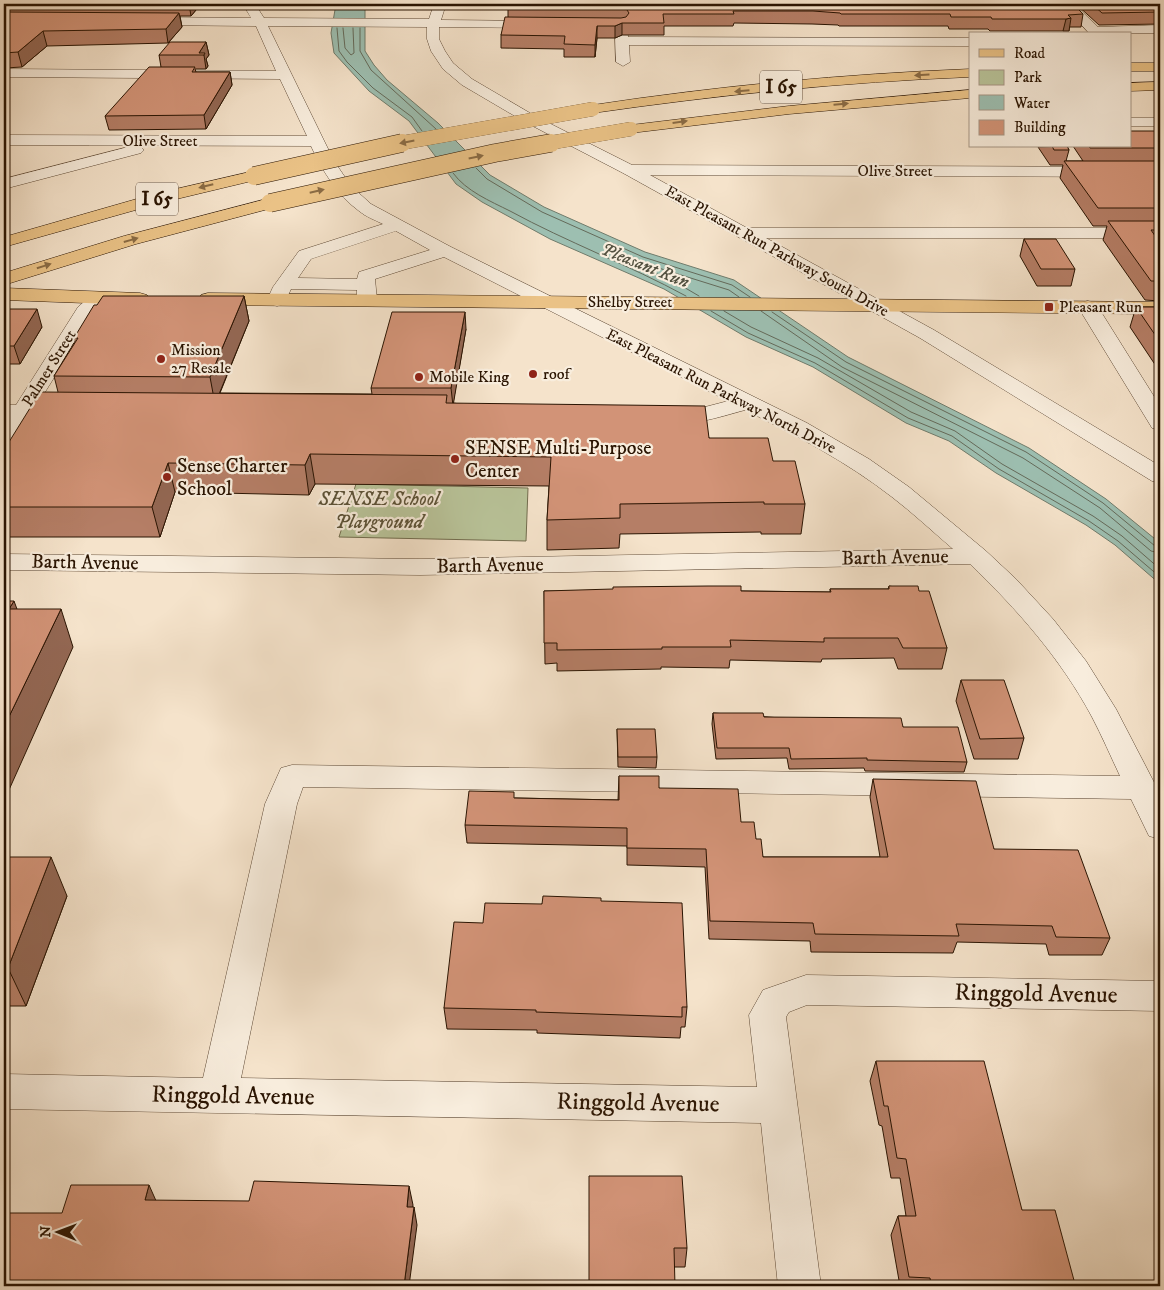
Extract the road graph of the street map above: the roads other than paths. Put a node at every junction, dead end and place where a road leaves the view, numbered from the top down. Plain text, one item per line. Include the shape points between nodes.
1 (440, 4) edge
2 (1068, 4) edge
3 (620, 7) edge
4 (636, 10) edge
5 (255, 13) edge
6 (130, 21) edge
7 (434, 23) junction
8 (558, 24) edge
9 (1160, 30) edge
10 (622, 41) junction
11 (969, 42) edge
12 (623, 62) dead end
13 (1160, 67) edge
14 (1132, 68) edge
15 (969, 72) edge
16 (4, 73) edge
17 (285, 75) junction
18 (1160, 86) edge
19 (1132, 87) edge
20 (969, 94) edge
21 (1132, 122) edge
22 (1160, 122) edge
23 (4, 140) edge
24 (172, 141) junction
25 (316, 142) junction
26 (629, 170) junction
27 (1160, 172) edge
28 (4, 184) edge
29 (395, 226) junction
30 (743, 232) junction
31 (1160, 233) edge
32 (4, 242) edge
33 (341, 242) junction
34 (444, 251) junction
35 (305, 255) junction
36 (376, 260) junction
37 (4, 279) edge
38 (366, 287) junction
39 (281, 291) junction
40 (4, 294) edge
41 (99, 299) junction
42 (155, 299) edge
43 (193, 299) edge
44 (545, 301) junction
45 (875, 305) junction
46 (4, 306) edge
47 (1088, 307) junction
48 (1160, 308) edge
49 (748, 402) junction
50 (13, 412) edge
51 (90, 412) edge
52 (649, 416) edge
53 (1160, 422) edge
54 (4, 441) edge
55 (1160, 476) edge
56 (977, 556) junction
57 (4, 562) edge
58 (1142, 788) junction
59 (1160, 827) edge
60 (1160, 996) edge
61 (4, 1092) edge
62 (218, 1096) junction
63 (778, 1105) junction
64 (800, 1286) edge

1 - 7 street, East Pleasant Run Parkway South Drive
2 - 9 street via 1094,31
3 - 4 street
3 - 10 street via 616,24
5 - 6 street
5 - 7 street via 287,22
5 - 17 street, East Pleasant Run Parkway North Drive
7 - 8 street via 503,18
7 - 26 street, East Pleasant Run Parkway South Drive via 433,39 438,51 459,76 530,119
10 - 11 street
10 - 12 street
13 - 14 main road
15 -> 32 main road, I 65, bridge via 724,92 593,109 401,143 254,176 160,198
16 - 17 street
17 - 25 street, East Pleasant Run Parkway North Drive
18 - 19 main road
37 -> 20 main road, I 65, bridge via 270,203 495,153 631,129 789,110
21 - 22 street
23 - 24 street, Olive Street
24 - 25 street, Olive Street
24 - 28 street
25 - 29 street, East Pleasant Run Parkway North Drive via 331,170 355,200
26 - 27 street, Olive Street via 1076,166
26 - 30 street, East Pleasant Run Parkway South Drive
29 - 33 street
29 - 34 street, East Pleasant Run Parkway North Drive
30 - 31 street
30 - 45 street, East Pleasant Run Parkway South Drive
33 - 35 street
33 - 36 street
34 - 36 street
34 - 44 street, East Pleasant Run Parkway North Drive
35 - 38 street via 335,265
35 - 39 street
36 - 38 street
38 - 39 main road, Shelby Street
38 - 44 main road, Shelby Street
39 - 43 main road, Shelby Street
40 - 41 main road
41 - 42 main road
41 - 46 main road via 71,305
41 - 50 street, Palmer Street via 85,311
44 - 45 main road, Shelby Street
44 - 49 street, East Pleasant Run Parkway North Drive
45 - 47 main road, Shelby Street
45 - 55 street, East Pleasant Run Parkway South Drive
47 - 48 main road, Shelby Street
47 - 53 street
49 - 52 street via 706,414
49 - 56 street, East Pleasant Run Parkway North Drive via 861,464 901,492
50 - 51 street
50 - 54 street, Palmer Street
56 - 57 street, Barth Avenue via 420,567
56 - 58 street, East Pleasant Run Parkway North Drive via 1043,625 1076,668 1106,716
58 - 59 street, East Pleasant Run Parkway North Drive
58 - 62 street via 292,776 281,804
60 - 63 street, Ringgold Avenue via 806,990 776,1000 767,1015
61 - 62 street, Ringgold Avenue
62 - 63 street, Ringgold Avenue
63 - 64 street

